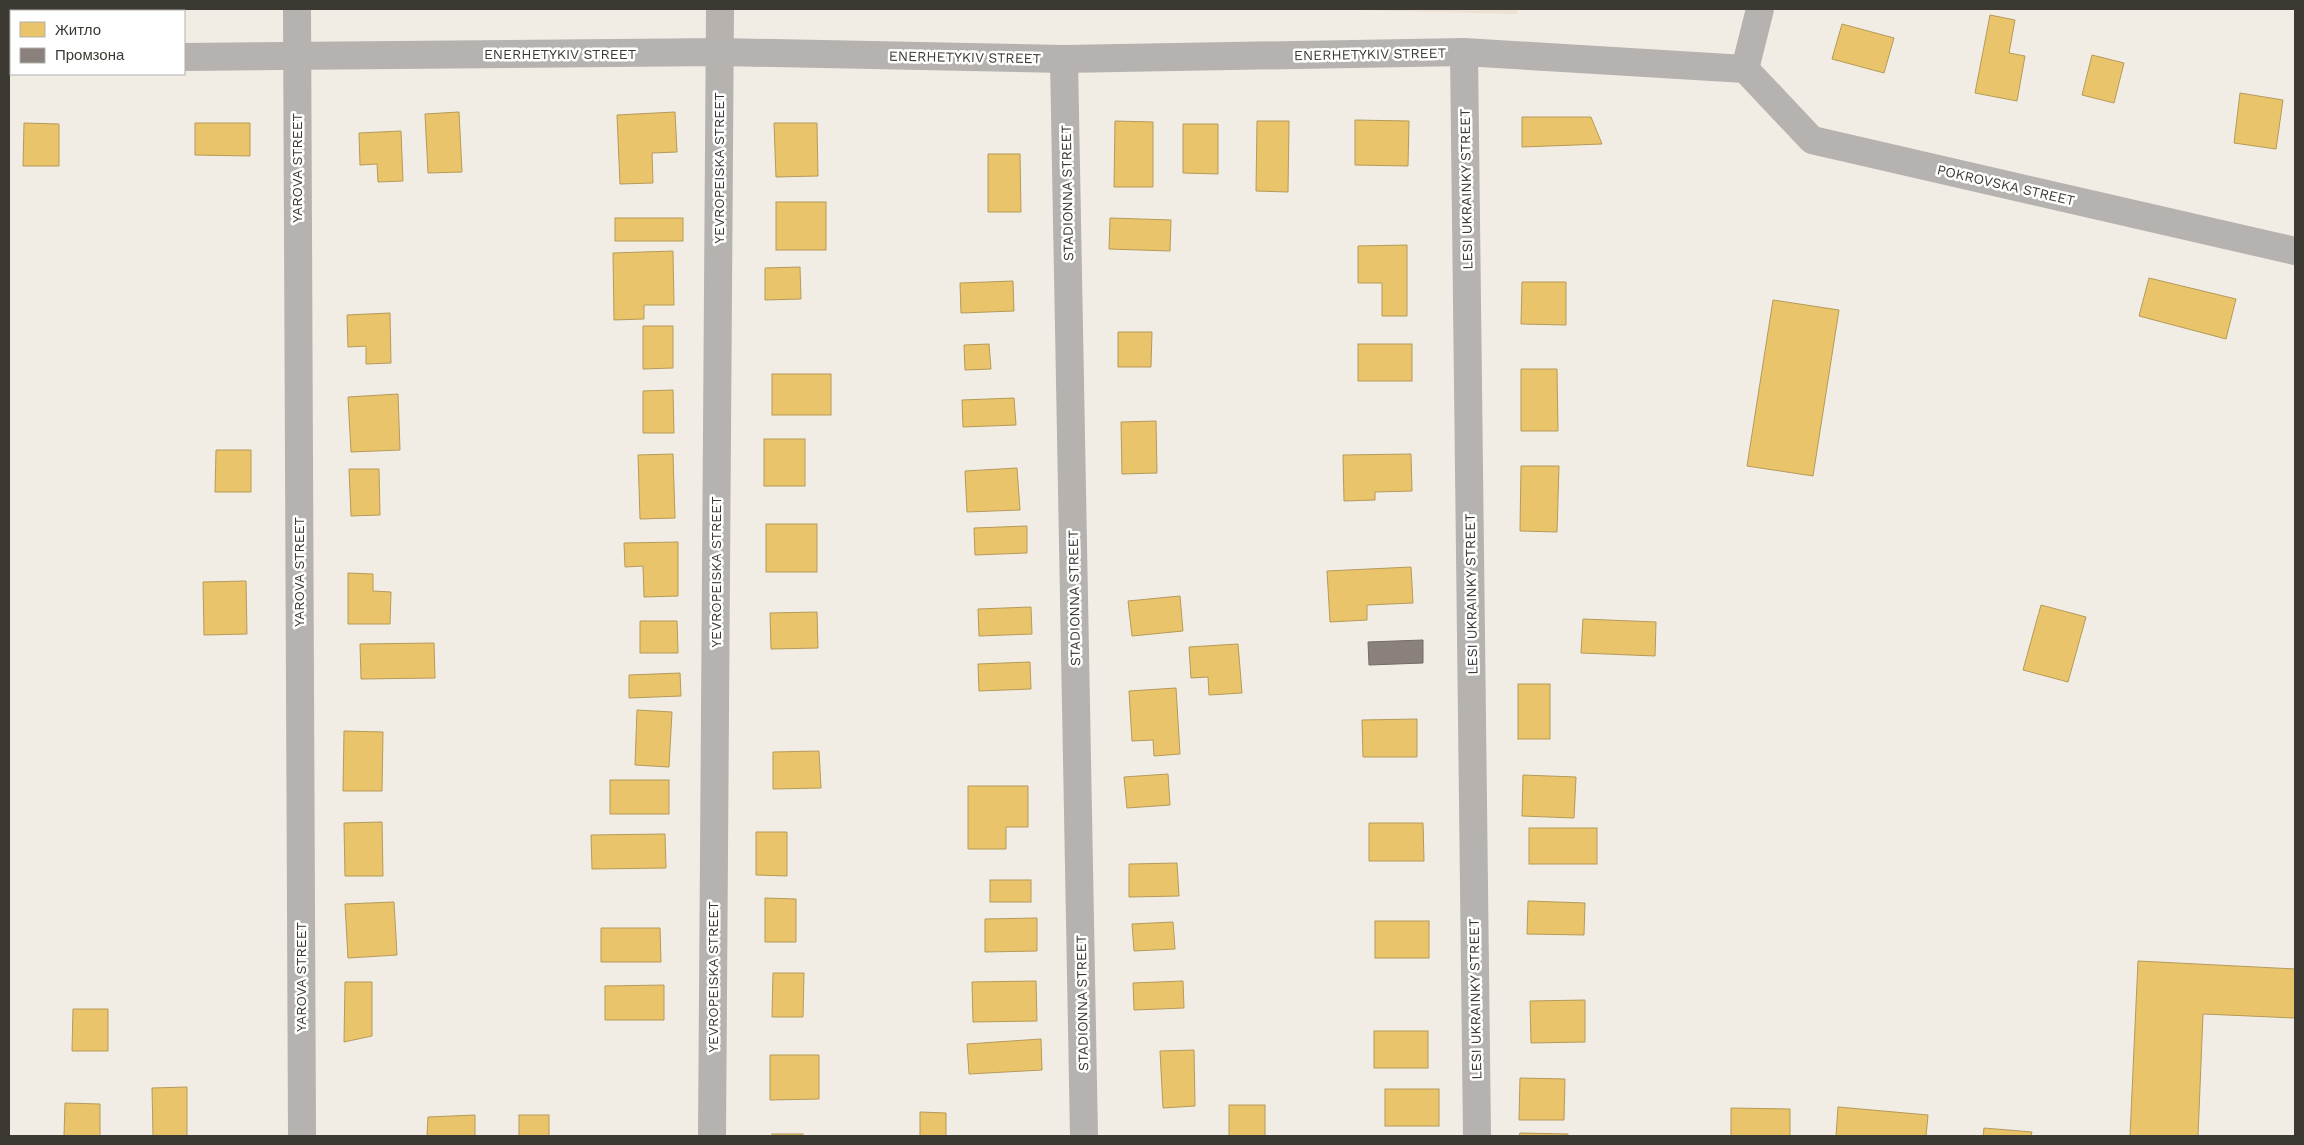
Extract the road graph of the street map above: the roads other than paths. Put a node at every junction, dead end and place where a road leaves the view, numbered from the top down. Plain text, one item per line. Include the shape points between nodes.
1 (297, 9) edge
2 (720, 9) edge
3 (1760, 9) edge
4 (720, 52) junction
5 (1464, 52) junction
6 (296, 56) junction
7 (185, 57) edge
8 (1064, 60) junction
9 (1746, 69) junction
10 (2295, 251) edge
11 (302, 1136) edge
12 (712, 1136) edge
13 (1084, 1136) edge
14 (1477, 1136) edge

1 - 6 street, YAROVA STREET
2 - 4 street, YEVROPEISKA STREET
3 - 9 street
4 - 6 street, ENERHETYKIV STREET
4 - 8 street, ENERHETYKIV STREET
4 - 12 street, YEVROPEISKA STREET
5 - 8 street, ENERHETYKIV STREET
5 - 9 street, ENERHETYKIV STREET
5 - 14 street, LESI UKRAINKY STREET
6 - 7 street, ENERHETYKIV STREET
6 - 11 street, YAROVA STREET
8 - 13 street, STADIONNA STREET
9 - 10 street, POKROVSKA STREET via 1812,140

